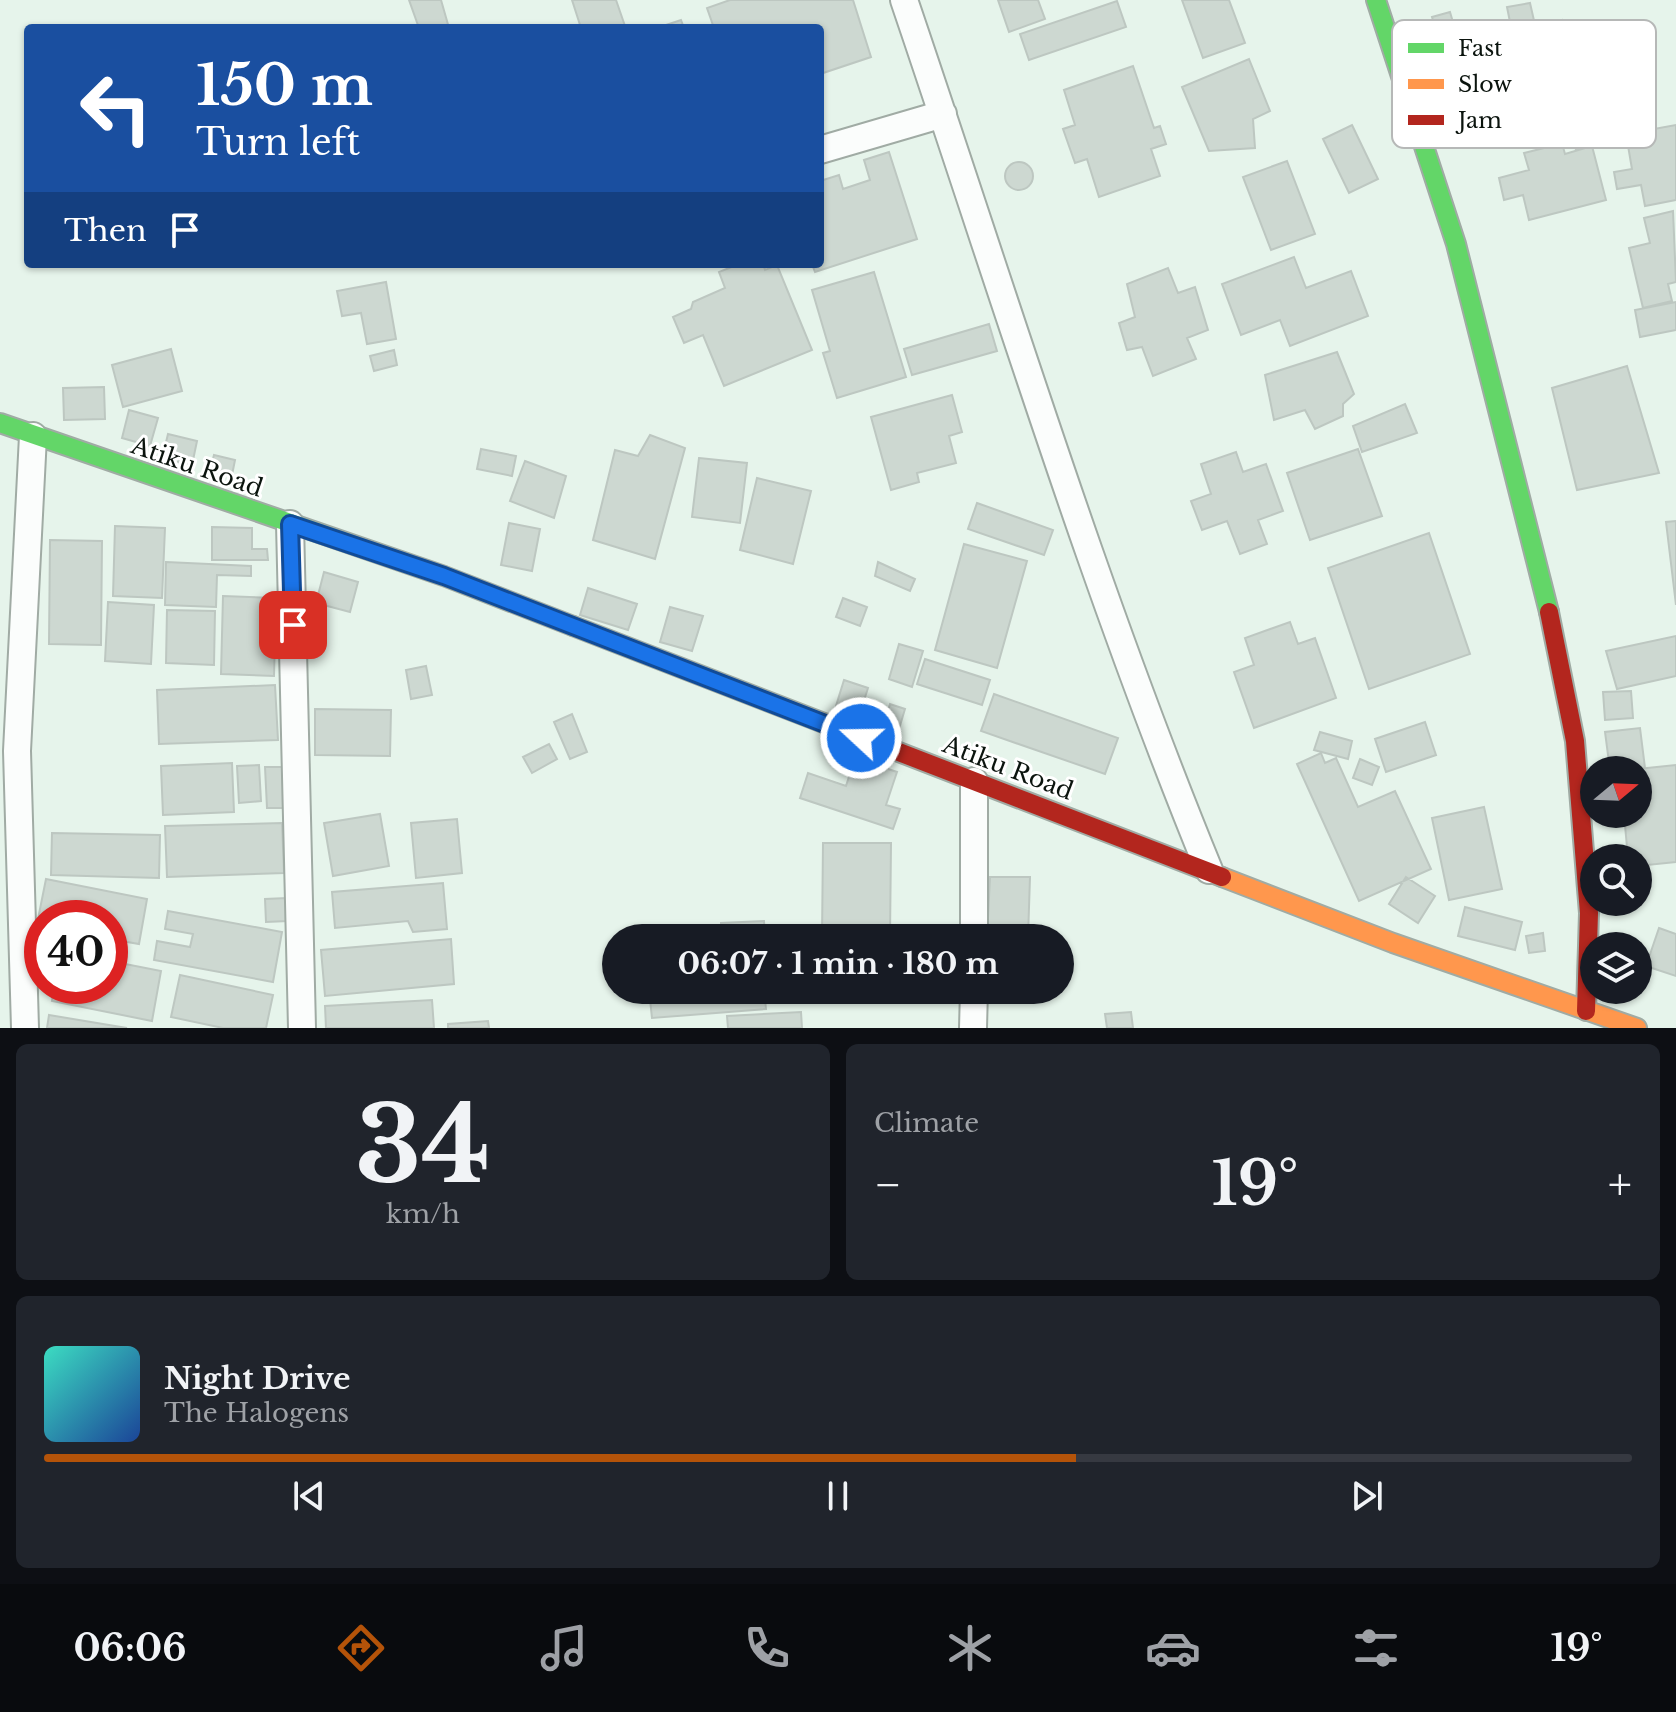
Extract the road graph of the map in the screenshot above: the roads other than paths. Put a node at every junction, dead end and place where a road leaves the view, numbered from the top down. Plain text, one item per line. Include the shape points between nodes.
1 (904, 0) edge
2 (1376, 0) edge
3 (1392, 49) edge
4 (943, 114) junction
5 (1425, 148) edge
6 (824, 149) edge
7 (0, 423) edge
8 (33, 436) junction
9 (290, 524) junction
10 (8, 748) edge
11 (974, 781) junction
12 (1209, 870) junction
13 (974, 924) edge
14 (974, 1004) edge
15 (1586, 1011) junction
16 (25, 1028) edge
17 (302, 1028) edge
18 (973, 1028) edge
19 (1637, 1028) edge

1 - 4 street
2 - 3 street
4 - 6 street
4 - 12 street via 1076,522
5 - 15 street via 1456,244 1537,554 1575,741 1589,913
7 - 8 street, Atiku Road
8 - 9 street, Atiku Road
8 - 10 street
9 - 11 street, Atiku Road via 444,576
9 - 17 street
10 - 16 street
11 - 12 street, Atiku Road
11 - 13 street
12 - 15 street, Atiku Road
14 - 18 street
15 - 19 street, Atiku Road

